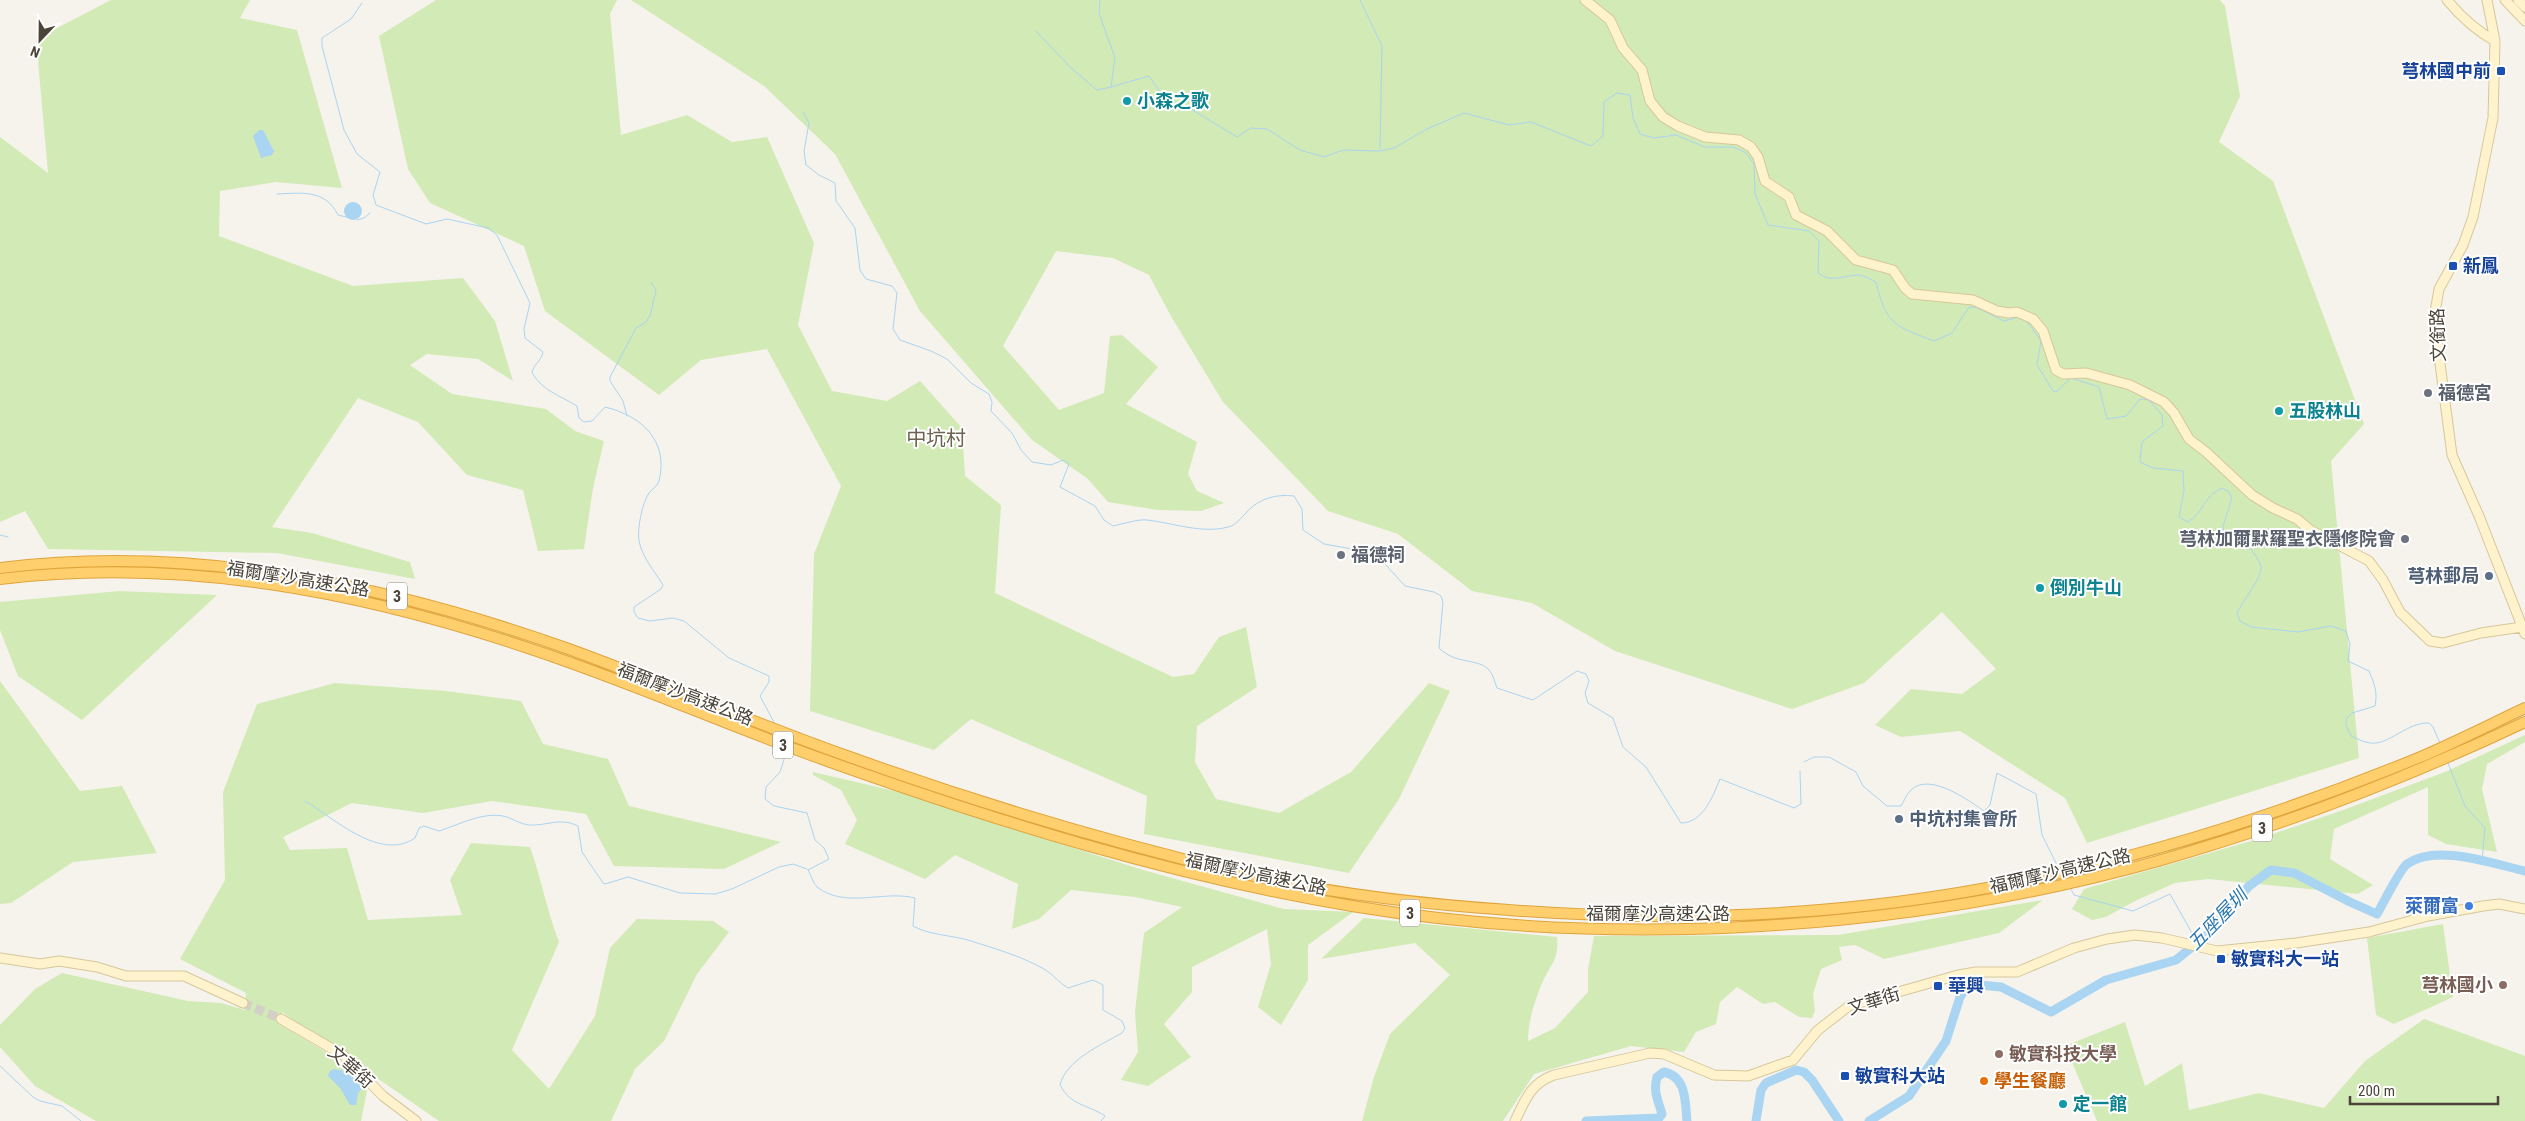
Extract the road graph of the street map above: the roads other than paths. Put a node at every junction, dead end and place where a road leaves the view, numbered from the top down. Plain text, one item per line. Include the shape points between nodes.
1 (1585, 0) edge
2 (2447, 0) edge
3 (2505, 0) edge
4 (2518, 0) edge
5 (2488, 1) edge
6 (2525, 7) edge
7 (2525, 21) edge
8 (2495, 41) junction
9 (0, 568) edge
10 (0, 579) edge
11 (2523, 630) edge
12 (2525, 708) edge
13 (2525, 722) edge
14 (2424, 762) junction
15 (2525, 909) edge
16 (0, 958) edge
17 (243, 1003) tunnel mouth
18 (281, 1019) tunnel mouth
19 (416, 1121) edge
20 (1515, 1121) edge

1 - 11 street via 1610,20 1623,48 1642,70 1650,102 1663,117 1705,138 1739,140 1751,147 1758,157 1765,181 1789,197 1796,215 1827,231 1856,260 1893,270 1912,294 1973,300 1997,311 2017,312 2033,319 2043,331 2056,370 2063,374 2086,373 2130,385 2164,402 2189,439 2252,495 2369,561 2400,612 2430,641 2449,642 2481,633
2 - 8 street via 2463,19
3 - 7 street
4 - 6 street
5 - 8 street, 文銜路
8 - 11 street, 文銜路 via 2494,110 2473,217 2463,245 2439,289 2434,318 2452,455
9 - 14 highway, 福爾摩沙高速公路 / 3 via 70,562 178,563 265,571 341,584 449,610 529,636 845,756 1044,822 1239,873 1412,902 1552,914 1634,916 1817,909 1921,898 2014,883 2155,849
10 - 14 highway, 福爾摩沙高速公路 / 3 via 71,573 177,573 264,582 339,595 525,647 964,809 1238,884 1351,906 1459,919 1625,928 1730,926 1818,921 2021,894 2158,861 2291,819
12 - 14 highway, 福爾摩沙高速公路 / 3 via 2463,737
13 - 14 highway, 福爾摩沙高速公路 / 3 via 2467,749
15 - 20 street, 文華街 via 2499,904 2483,906 2359,934 2217,951 2135,935 2107,939 2074,948 2017,972 1958,975 1855,1004 1823,1026 1793,1060 1748,1076 1714,1075 1664,1054 1650,1053 1550,1076 1538,1082 1528,1093
16 - 17 street via 40,964 59,961 126,976 184,976
18 - 19 street, 文華街 via 343,1055 383,1096

